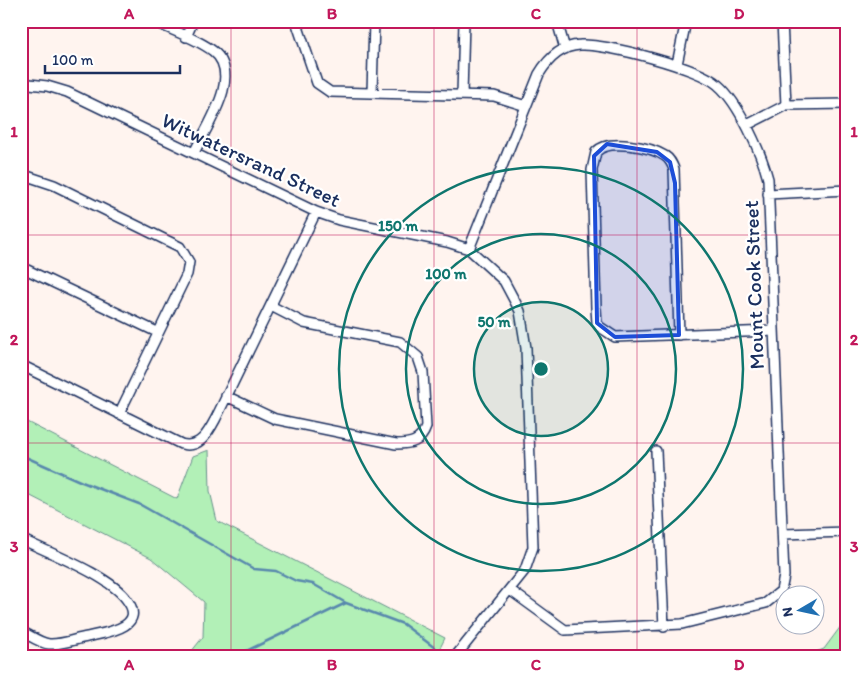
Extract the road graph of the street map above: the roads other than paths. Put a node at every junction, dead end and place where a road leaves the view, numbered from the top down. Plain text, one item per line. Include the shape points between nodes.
1 (154, 21) edge
2 (193, 21) edge
3 (296, 21) edge
4 (374, 21) edge
5 (464, 21) edge
6 (557, 21) edge
7 (686, 21) edge
8 (782, 21) edge
9 (186, 38) junction
10 (565, 49) junction
11 (677, 64) junction
12 (21, 83) edge
13 (372, 93) junction
14 (462, 95) junction
15 (847, 104) edge
16 (526, 106) junction
17 (786, 106) junction
18 (747, 126) junction
19 (194, 153) junction
20 (21, 174) edge
21 (847, 190) edge
22 (768, 194) junction
23 (316, 212) junction
24 (469, 249) junction
25 (21, 267) edge
26 (271, 306) junction
27 (773, 331) junction
28 (157, 332) junction
29 (679, 335) junction
30 (21, 365) edge
31 (226, 396) junction
32 (119, 414) junction
33 (656, 451) dead end
34 (847, 532) edge
35 (782, 534) junction
36 (21, 539) edge
37 (510, 590) junction
38 (664, 626) junction
39 (21, 631) edge
40 (455, 657) edge

1 - 9 street
2 - 9 street
3 - 13 street via 319,86 330,92
4 - 13 street
5 - 14 street
6 - 10 street
7 - 11 street
8 - 17 street
9 - 19 street via 215,53 225,68 226,78 225,88
10 - 11 street, Mount Cook Street via 580,45 600,47
10 - 16 street, Mount Cook Street via 548,58
11 - 18 street, Mount Cook Street via 708,77 720,86
12 - 19 street, Witwatersrand Street via 67,92
13 - 14 street
14 - 16 street via 494,96
15 - 17 street
16 - 24 street, Mount Cook Street
17 - 18 street
18 - 22 street, Mount Cook Street via 763,159
19 - 23 street, Witwatersrand Street
20 - 28 street via 54,186 184,251 189,262 187,274
21 - 22 street
22 - 27 street, Mount Cook Street
23 - 24 street, Witwatersrand Street
23 - 26 street
24 - 37 street, Witwatersrand Street via 504,281 513,294 524,325 533,536 528,563
25 - 28 street
26 - 31 street
26 - 31 street via 304,323 407,345 421,363 424,433 415,442 396,444 275,419
27 - 29 street
27 - 35 street, Mount Cook Street
28 - 32 street
29 - 29 street via 615,337 597,323 592,160 598,149 607,144 616,143 660,154 674,169
30 - 32 street
31 - 32 street via 209,431 201,441 189,446
33 - 38 street
34 - 35 street
35 - 38 street, Mount Cook Street via 784,585 778,596 766,603
36 - 39 street via 105,580 128,601 131,613 127,624 116,631 64,642 49,644
37 - 38 street, Mount Cook Street via 565,630
37 - 40 street, Witwatersrand Street

